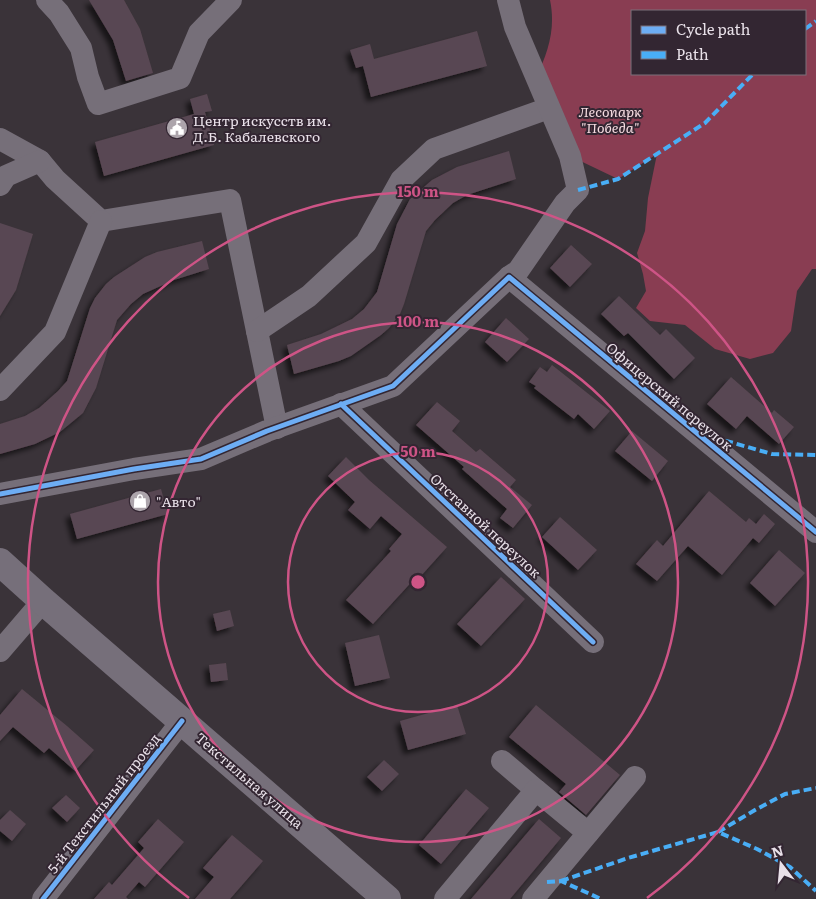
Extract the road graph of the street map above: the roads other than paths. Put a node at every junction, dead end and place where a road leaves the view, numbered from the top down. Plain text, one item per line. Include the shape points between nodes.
1 (48, 0) edge
2 (231, 0) edge
3 (508, 0) edge
4 (549, 108) junction
5 (0, 139) edge
6 (40, 161) junction
7 (0, 185) edge
8 (101, 221) junction
9 (509, 278) junction
10 (257, 331) junction
11 (0, 390) edge
12 (341, 404) junction
13 (278, 428) junction
14 (0, 494) edge
15 (816, 532) edge
16 (0, 562) edge
17 (43, 601) junction
18 (593, 642) dead end
19 (0, 651) edge
20 (182, 721) junction
21 (502, 761) dead end
22 (635, 777) dead end
23 (536, 790) junction
24 (588, 833) junction
25 (43, 899) edge
26 (387, 899) edge
27 (445, 899) edge
28 (533, 899) edge

1 - 2 street via 81,48 98,104 180,78 199,33
3 - 4 street via 515,27
4 - 9 street via 570,156 578,190 565,203 518,271
4 - 10 street via 434,149 401,180 366,243 308,296
5 - 6 street
6 - 7 street via 6,176
6 - 8 street
8 - 10 street via 230,200
8 - 11 street via 56,332
9 - 12 street via 393,386
9 - 15 street, Офицерский переулок
10 - 13 street
12 - 13 street
12 - 18 street, Отставной переулок
13 - 14 street via 201,459
16 - 17 main road, Текстильная улица
17 - 19 street
17 - 20 main road, Текстильная улица
20 - 25 street, 5-й Текстильный проезд
20 - 26 main road, Текстильная улица
21 - 23 street
22 - 24 street
23 - 24 street
23 - 27 street
24 - 28 street

